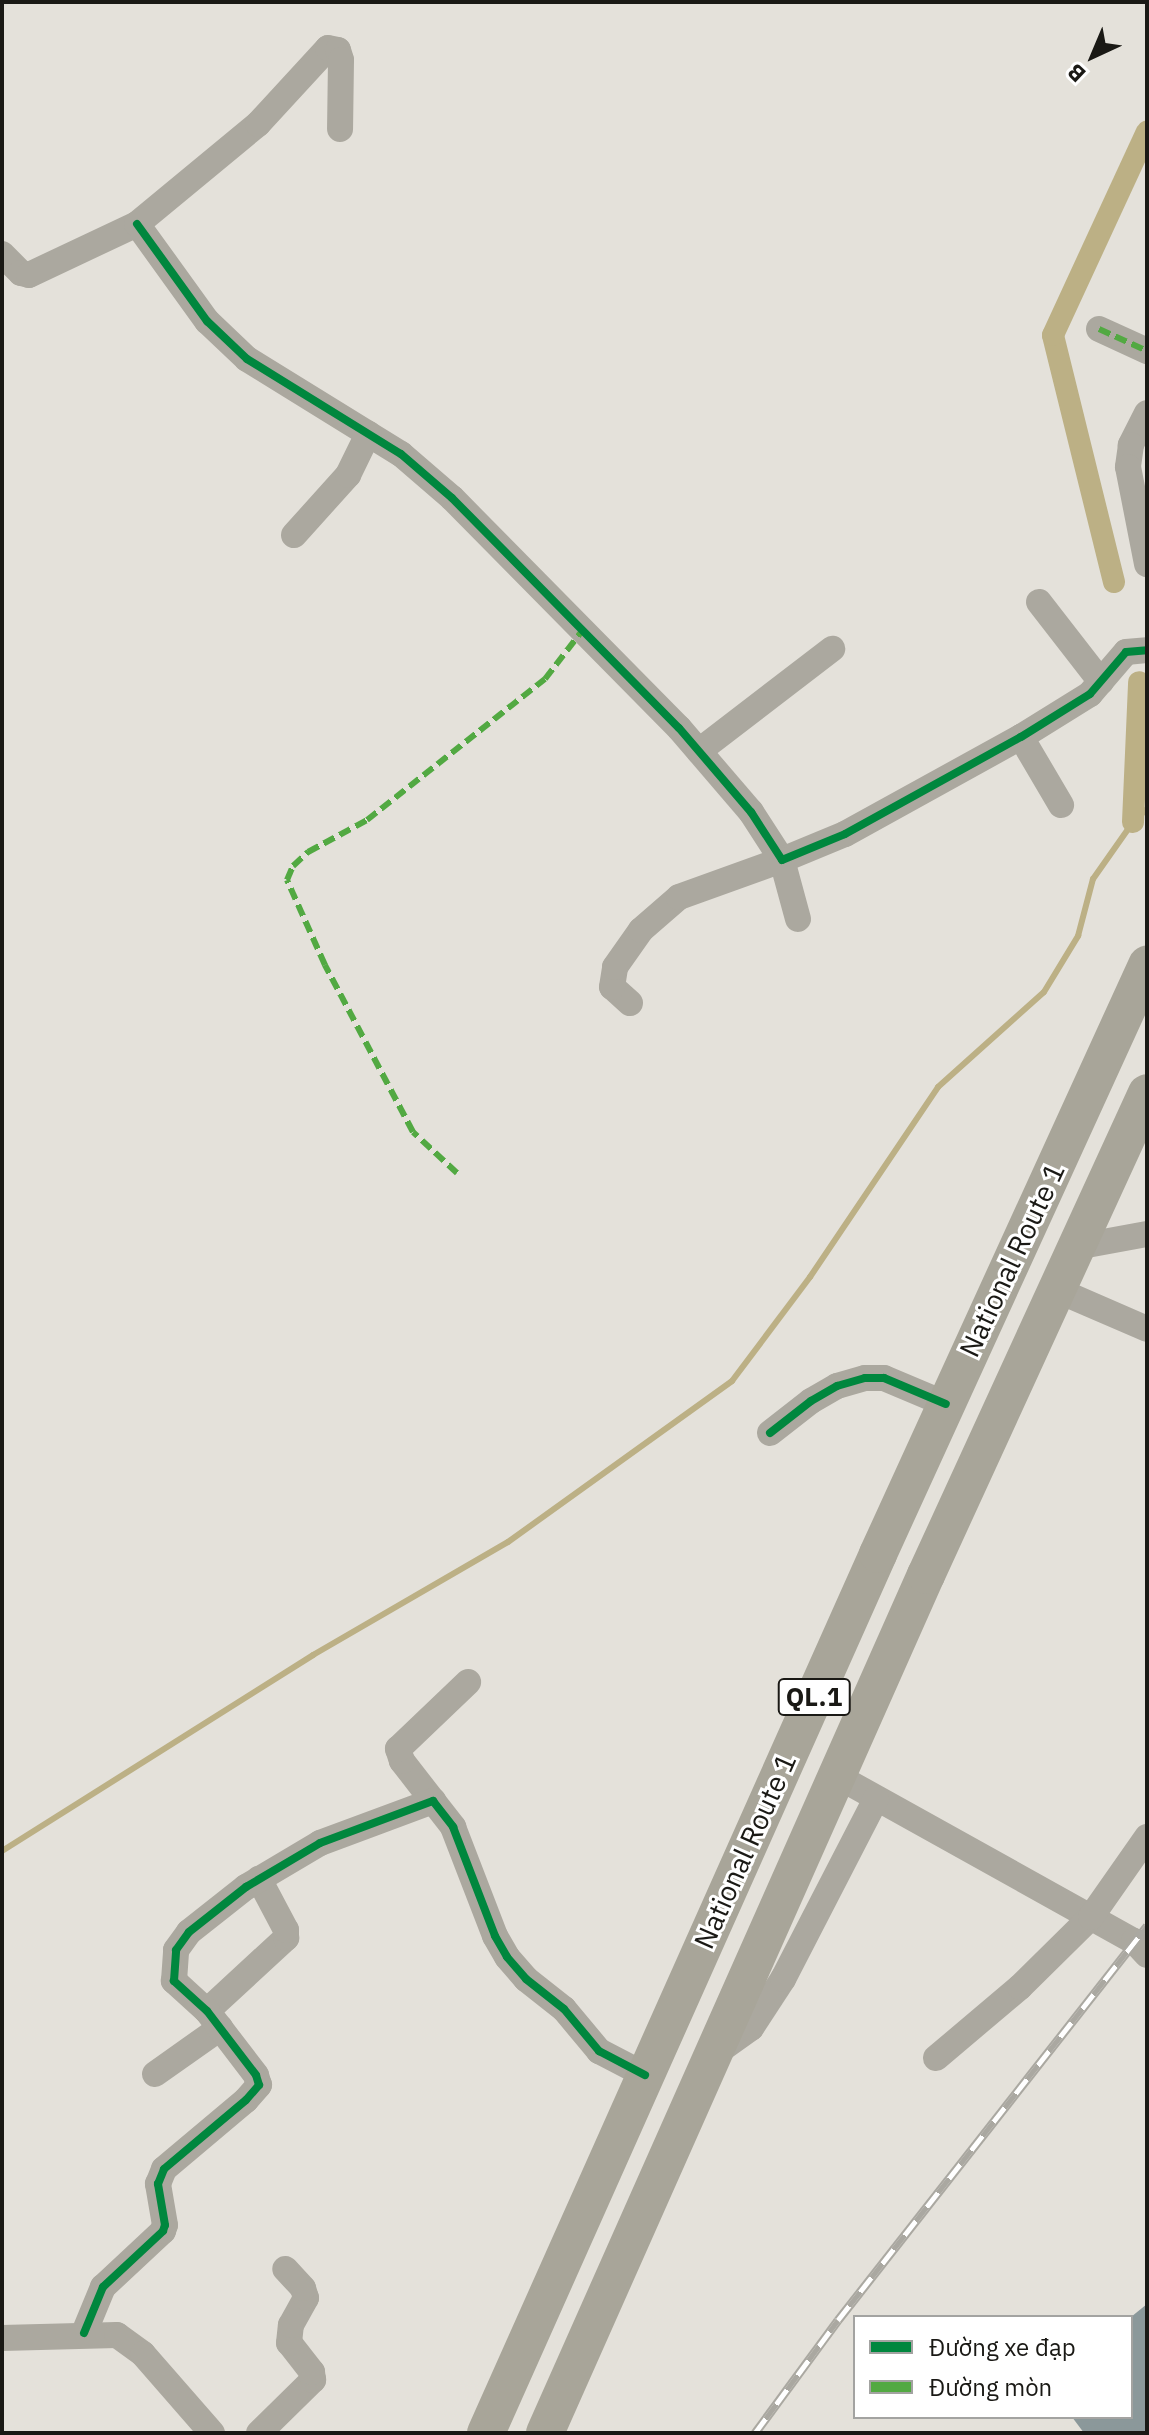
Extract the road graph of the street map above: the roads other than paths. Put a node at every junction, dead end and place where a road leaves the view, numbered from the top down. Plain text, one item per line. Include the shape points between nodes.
1 (340, 129) dead end
2 (137, 224) junction
3 (2, 254) edge
4 (1099, 329) dead end
5 (1147, 351) edge
6 (1147, 413) edge
7 (368, 434) junction
8 (294, 535) dead end
9 (1147, 564) edge
10 (1039, 602) dead end
11 (832, 649) dead end
12 (1147, 650) edge
13 (1101, 682) junction
14 (1021, 737) junction
15 (699, 751) junction
16 (1061, 805) dead end
17 (782, 860) junction
18 (798, 919) dead end
19 (1147, 965) edge
20 (630, 1003) dead end
21 (1147, 1093) edge
22 (1147, 1234) edge
23 (1076, 1247) junction
24 (1057, 1290) junction
25 (1147, 1329) edge
26 (946, 1404) junction
27 (770, 1433) dead end
28 (878, 1554) junction
29 (926, 1575) junction
30 (468, 1682) dead end
31 (837, 1776) junction
32 (876, 1799) junction
33 (433, 1801) junction
34 (1147, 1837) edge
35 (259, 1879) junction
36 (1091, 1917) junction
37 (1147, 1955) edge
38 (213, 2019) junction
39 (711, 2057) junction
40 (936, 2058) dead end
41 (155, 2074) dead end
42 (645, 2075) junction
43 (285, 2269) dead end
44 (84, 2333) junction
45 (2, 2338) edge
46 (526, 2340) junction
47 (575, 2362) junction
48 (212, 2433) edge
49 (259, 2433) edge
50 (486, 2433) edge
51 (545, 2433) edge

1 - 2 street via 341,60 338,50 328,48 258,124
2 - 3 street via 29,275
2 - 7 street via 207,321 234,348
4 - 5 street
6 - 9 street via 1131,445 1128,467
7 - 8 street via 348,475
7 - 15 street via 411,461 452,498
10 - 13 street
11 - 15 street
12 - 13 street via 1126,652
13 - 14 street
14 - 16 street
14 - 17 street via 845,834
15 - 17 street via 751,812
17 - 18 street
17 - 20 street via 684,894 641,930 625,948 612,982
19 - 26 highway, National Route 1 / QL.1
21 - 23 highway, National Route 1 / QL.1
22 - 23 street
23 - 24 highway, National Route 1 / QL.1
24 - 25 street
24 - 29 highway, National Route 1 / QL.1
26 - 27 street via 899,1383 865,1378 811,1401
26 - 28 highway, National Route 1 / QL.1
28 - 29 highway
28 - 42 highway, National Route 1 / QL.1
29 - 31 highway, National Route 1 / QL.1
30 - 33 street via 398,1749
31 - 32 street
31 - 39 highway, National Route 1 / QL.1
32 - 36 street
32 - 39 street via 762,2012 751,2028
33 - 35 street via 320,1843
33 - 42 street via 453,1827 507,1957 564,2009 599,2051
34 - 36 street
35 - 38 street via 286,1938
35 - 38 street via 189,1932 176,1950 174,1981
36 - 37 street via 1134,1941
36 - 40 street via 1020,1987
38 - 41 street
38 - 44 street via 256,2075 257,2090 164,2169 158,2184 163,2231 103,2287
39 - 47 highway, National Route 1 / QL.1
42 - 46 highway, National Route 1 / QL.1
43 - 49 street via 306,2298 291,2325 289,2343 313,2380
44 - 45 street
44 - 48 street via 110,2333 133,2345
46 - 47 highway
46 - 50 highway, National Route 1 / QL.1
47 - 51 highway, National Route 1 / QL.1

